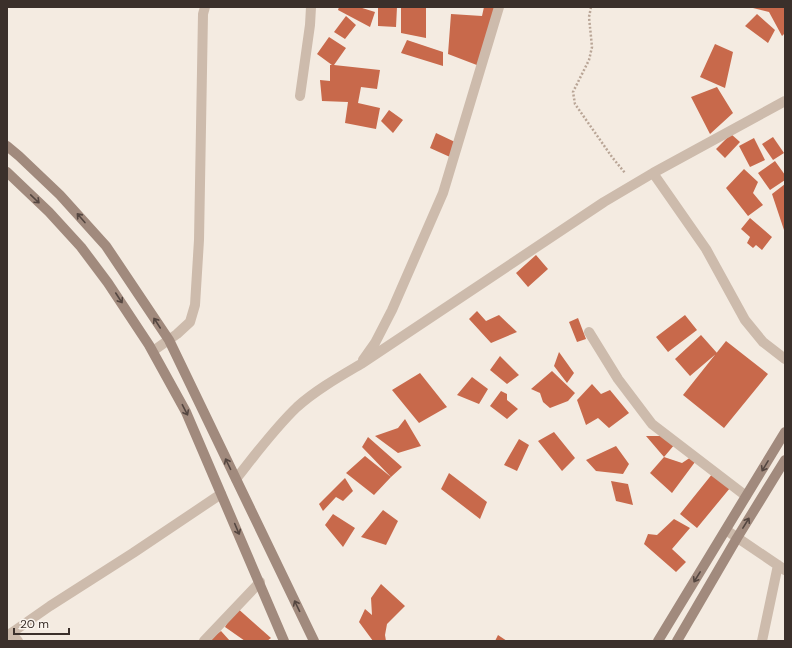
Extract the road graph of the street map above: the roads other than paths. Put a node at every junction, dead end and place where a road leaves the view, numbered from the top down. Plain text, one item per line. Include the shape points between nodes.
1 (205, 7) edge
2 (311, 7) edge
3 (499, 7) edge
4 (300, 96) dead end
5 (785, 101) edge
6 (7, 146) edge
7 (7, 172) edge
8 (653, 173) junction
9 (589, 332) dead end
10 (168, 340) junction
11 (153, 351) junction
12 (785, 359) edge
13 (361, 364) junction
14 (785, 432) edge
15 (785, 460) edge
16 (236, 479) junction
17 (222, 494) junction
18 (746, 496) junction
19 (726, 530) junction
20 (737, 538) junction
21 (782, 568) edge
22 (260, 582) junction
23 (9, 634) edge
24 (18, 641) edge
25 (204, 641) edge
26 (284, 641) edge
27 (314, 641) edge
28 (658, 641) edge
29 (677, 641) edge
30 (762, 641) edge

1 - 10 street via 195,305 190,322
2 - 4 street
3 - 13 street via 443,193 392,310
5 - 8 street
10 -> 6 main road via 106,246 60,195
7 -> 11 main road via 49,212 80,247 108,283
8 - 12 street via 706,249 745,320 763,342
8 - 13 street via 563,228
9 - 18 street via 618,379 652,424
10 - 11 street
16 -> 10 main road
11 -> 17 main road via 186,412
13 - 16 street via 321,388 298,407 268,438
14 -> 18 main road
20 -> 15 main road
27 -> 16 main road
17 -> 22 main road
17 - 23 street
18 - 19 main road
19 - 20 street
19 -> 28 main road
20 - 21 street
20 - 29 main road
21 - 30 street
22 - 25 street
22 - 26 main road
23 - 24 street

